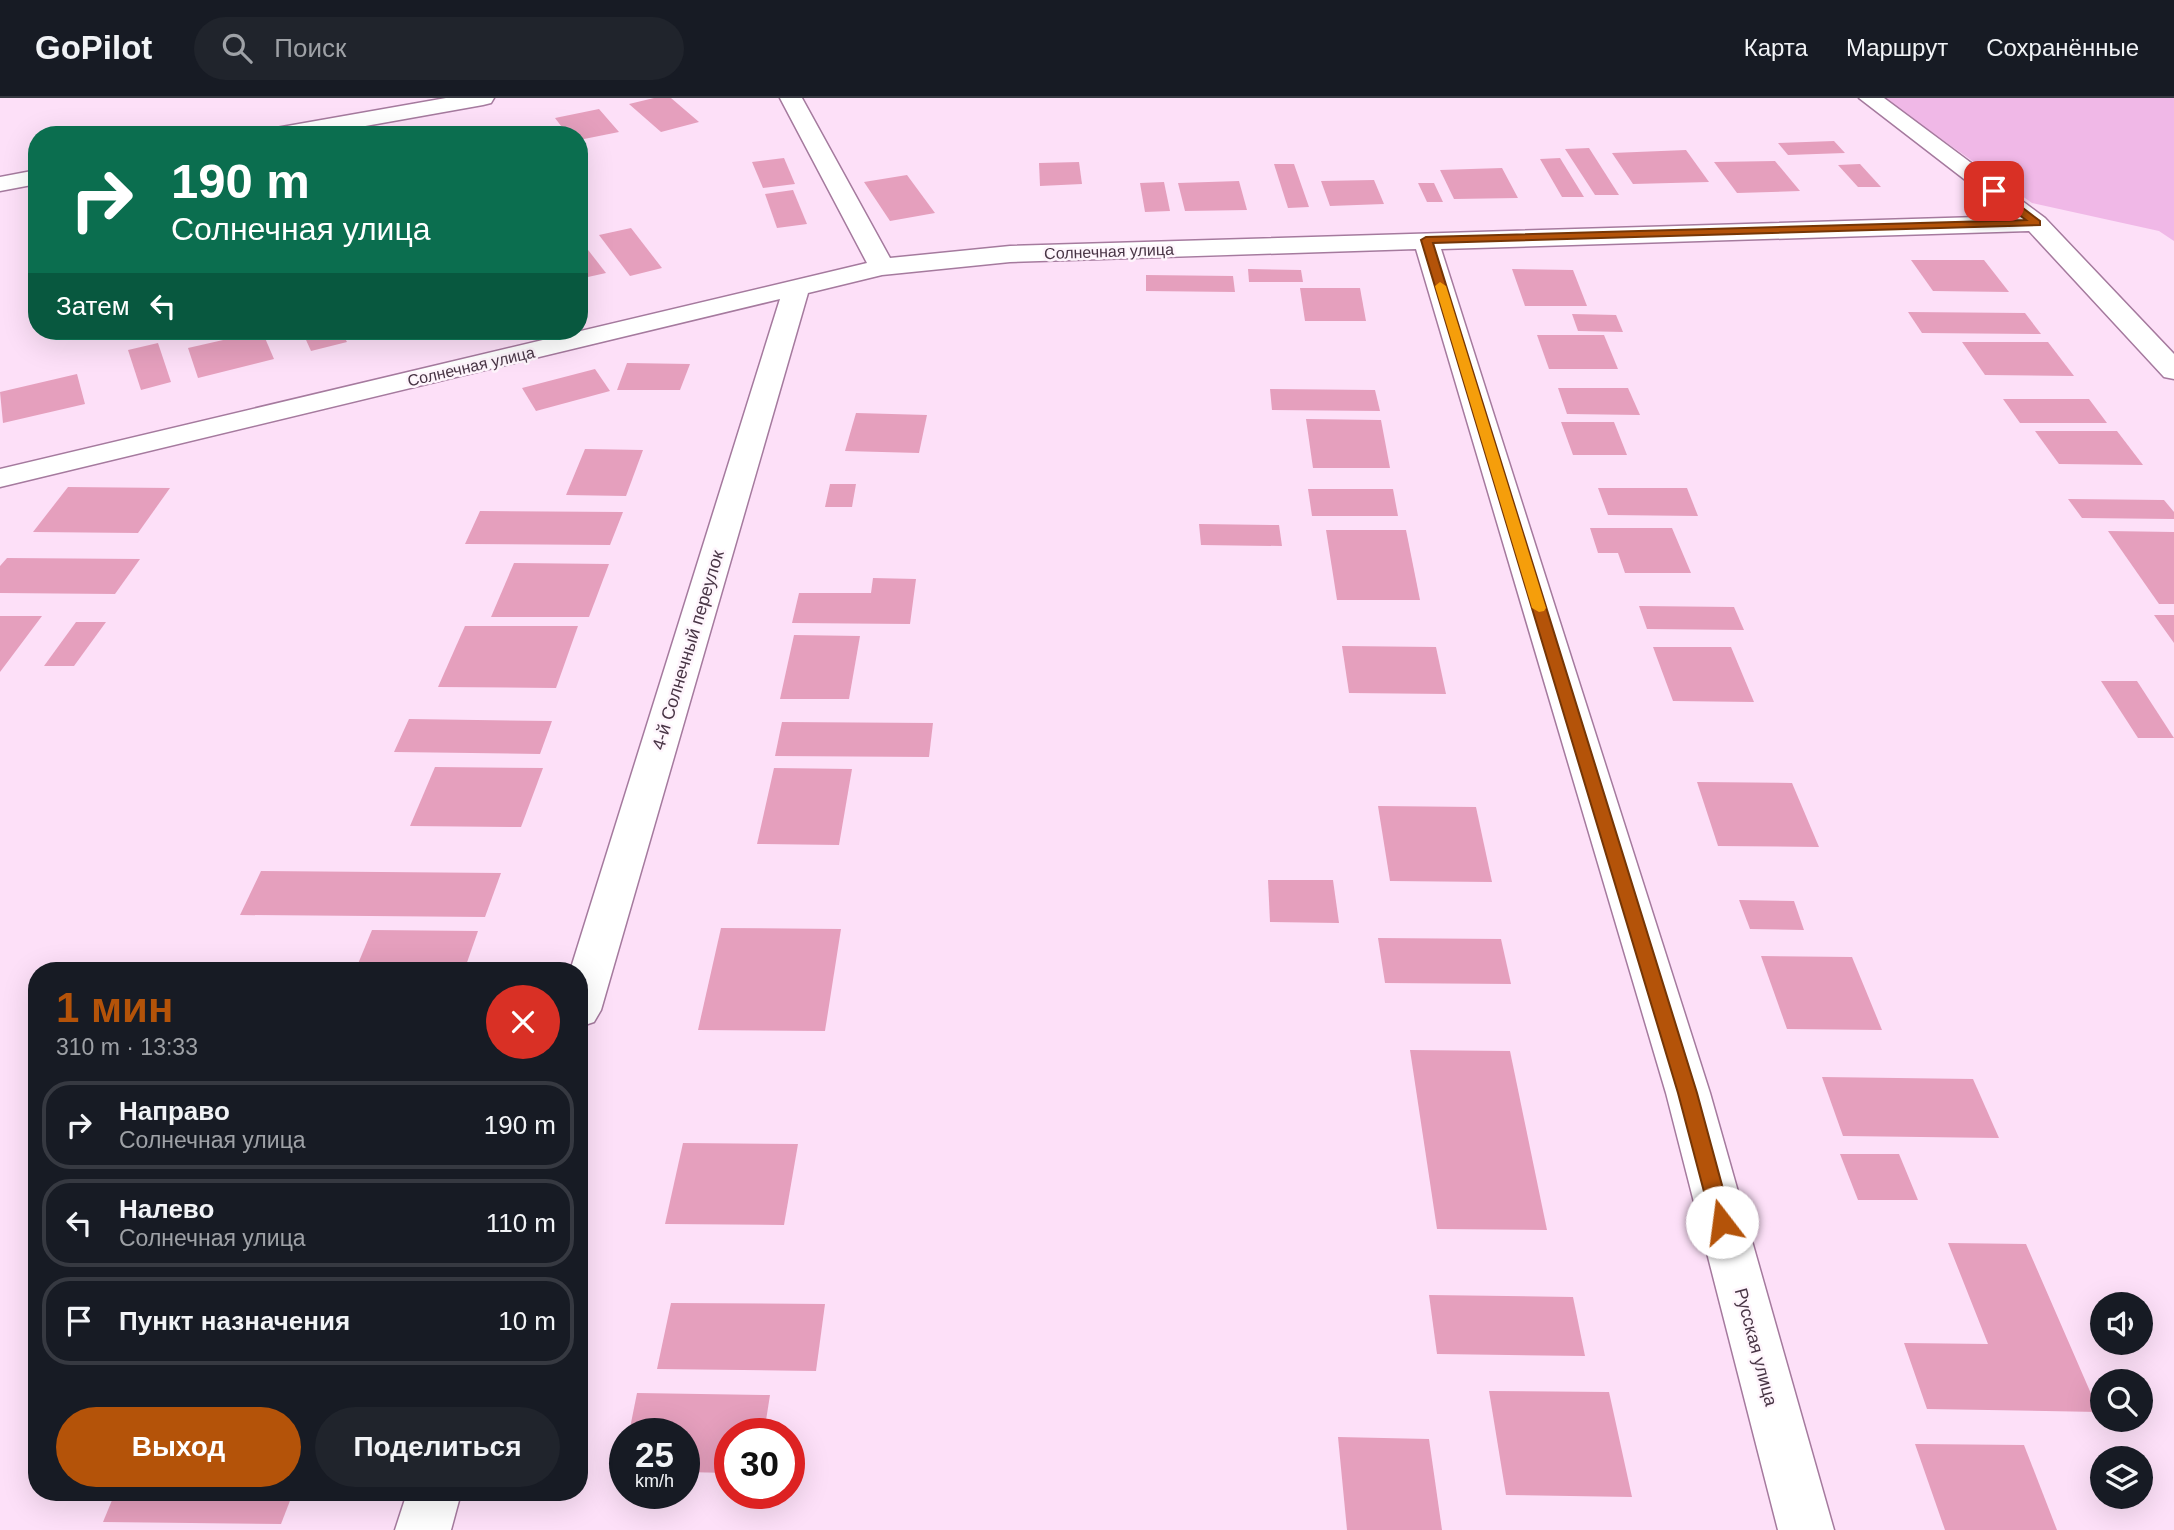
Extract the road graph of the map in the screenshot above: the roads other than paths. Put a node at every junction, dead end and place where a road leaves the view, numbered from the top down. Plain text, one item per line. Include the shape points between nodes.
1 (484, 98) edge
2 (791, 98) edge
3 (1870, 98) edge
4 (327, 126) edge
5 (28, 179) edge
6 (0, 184) edge
7 (2036, 223) junction
8 (1426, 240) junction
9 (882, 267) junction
10 (796, 289) junction
11 (588, 338) edge
12 (581, 340) edge
13 (2174, 371) edge
14 (0, 478) edge
15 (588, 980) edge
16 (432, 1501) edge
17 (423, 1530) edge
18 (1806, 1530) edge

1 - 4 street
2 - 9 street
3 - 7 street
5 - 6 street
7 - 8 street, Солнечная улица
7 - 13 street
8 - 9 street, Солнечная улица via 1010,254
8 - 18 street, Русская улица via 1688,1093
9 - 10 street, Солнечная улица
10 - 11 street, Солнечная улица
10 - 15 street, 4-й Солнечный переулок
12 - 14 street, Солнечная улица
16 - 17 street

